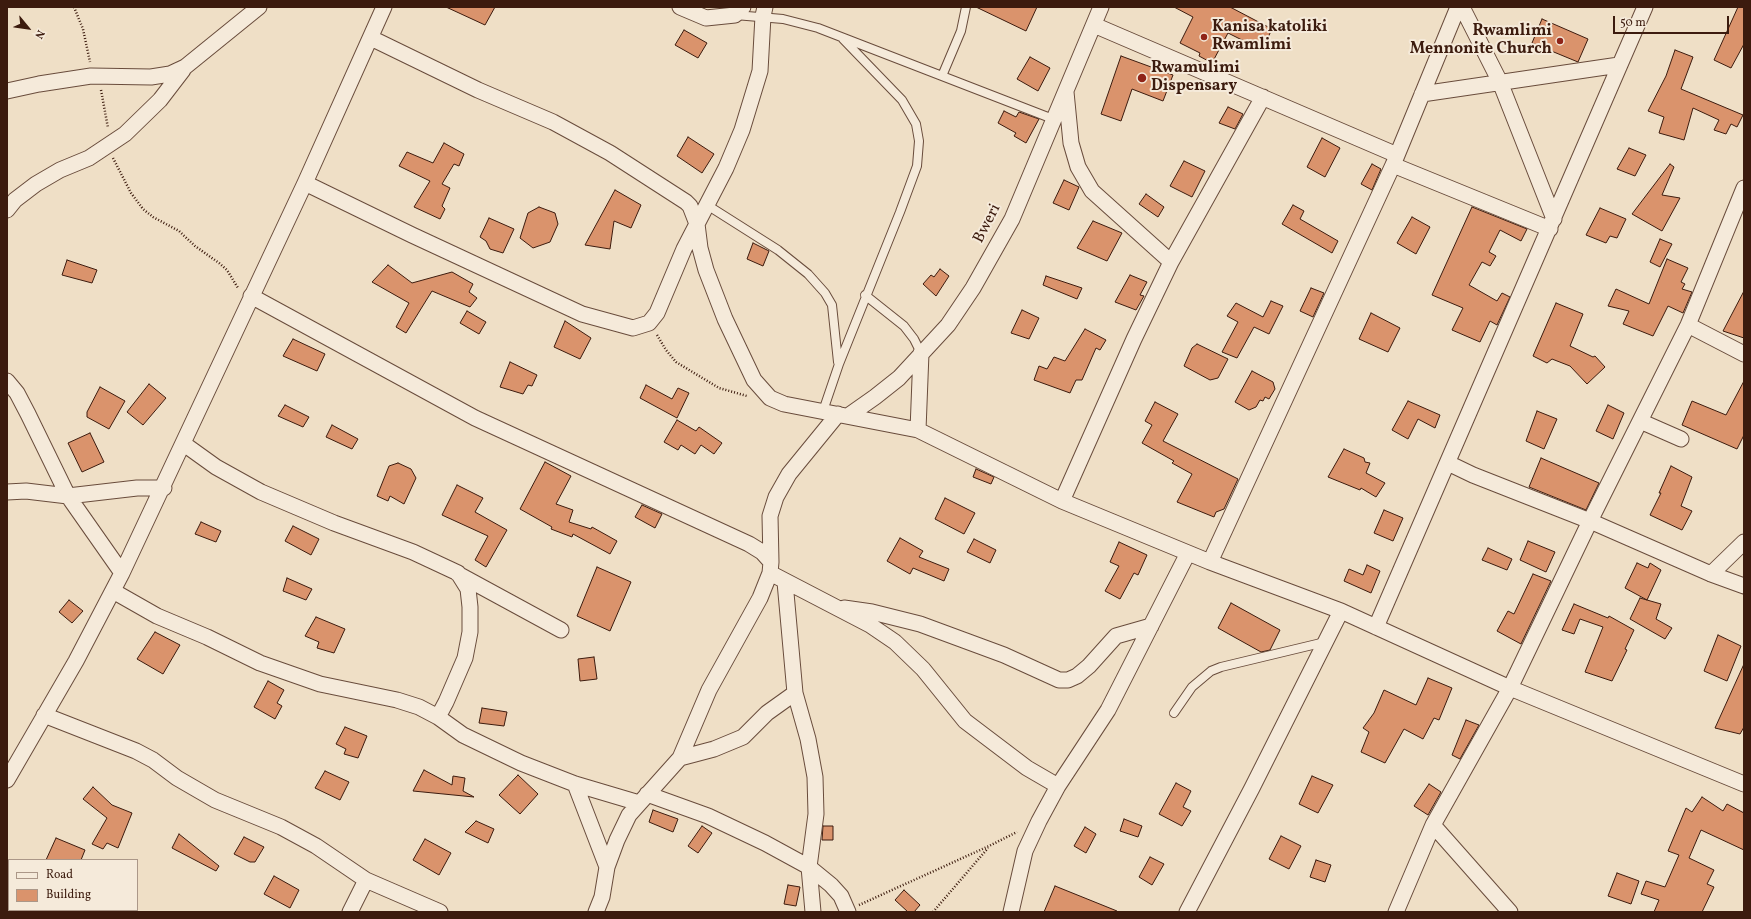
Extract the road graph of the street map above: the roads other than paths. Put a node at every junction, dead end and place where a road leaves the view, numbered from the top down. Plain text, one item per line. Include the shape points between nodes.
1 (259, 7) edge
2 (384, 7) edge
3 (680, 7) edge
4 (966, 7) edge
5 (1101, 7) edge
6 (1458, 7) edge
7 (1462, 7) edge
8 (1645, 7) edge
9 (739, 11) edge
10 (764, 12) edge
11 (1094, 25) junction
12 (371, 38) junction
13 (843, 38) junction
14 (1619, 65) junction
15 (185, 67) junction
16 (942, 76) junction
17 (1500, 82) junction
18 (7, 91) edge
19 (1066, 91) junction
20 (1422, 94) junction
21 (1263, 97) junction
22 (1054, 119) junction
23 (1395, 160) junction
24 (305, 183) junction
25 (1744, 188) edge
26 (707, 205) junction
27 (7, 210) edge
28 (696, 224) junction
29 (1552, 224) junction
30 (1171, 262) junction
31 (865, 295) junction
32 (249, 300) junction
33 (1688, 325) junction
34 (921, 353) junction
35 (1744, 354) edge
36 (839, 364) junction
37 (7, 381) edge
38 (823, 411) junction
39 (843, 415) junction
40 (1640, 421) junction
41 (918, 430) junction
42 (1681, 439) dead end
43 (184, 444) junction
44 (1448, 463) junction
45 (164, 488) junction
46 (7, 492) edge
47 (68, 496) junction
48 (1062, 501) junction
49 (1590, 521) junction
50 (1744, 542) edge
51 (1188, 553) junction
52 (1210, 562) junction
53 (771, 568) junction
54 (122, 573) junction
55 (458, 573) junction
56 (1711, 574) junction
57 (785, 582) junction
58 (1744, 586) edge
59 (113, 591) junction
60 (834, 607) junction
61 (1341, 612) junction
62 (1151, 626) junction
63 (1376, 627) junction
64 (561, 630) dead end
65 (1325, 642) junction
66 (1510, 688) junction
67 (795, 693) junction
68 (1174, 713) dead end
69 (44, 715) junction
70 (438, 717) junction
71 (680, 758) junction
72 (9, 771) edge
73 (575, 784) junction
74 (1744, 784) edge
75 (1058, 786) junction
76 (643, 799) junction
77 (1433, 825) junction
78 (607, 867) junction
79 (809, 867) junction
80 (366, 880) junction
81 (602, 897) junction
82 (848, 911) edge
83 (350, 912) edge
84 (440, 912) edge
85 (596, 912) edge
86 (606, 912) edge
87 (813, 912) edge
88 (1011, 912) edge
89 (1187, 912) edge
90 (1396, 912) edge
91 (1510, 912) edge

1 - 15 street
2 - 12 street
3 - 9 street via 706,18
4 - 16 lane via 961,31
5 - 11 street, Bweri
6 - 20 street
7 - 17 street
8 - 14 street
9 - 10 lane
10 - 13 lane
10 - 26 street via 760,71 753,96 742,130
11 - 19 street, Bweri
11 - 21 street
12 - 24 street
12 - 28 street via 478,90 553,122 610,153 686,202
13 - 16 lane
13 - 31 lane via 902,100 916,124 919,141 917,166
14 - 17 street
14 - 29 street
15 - 18 street via 170,74 151,77 94,76
15 - 27 street via 141,120 110,146 36,184 15,200
16 - 22 lane
17 - 20 street
17 - 29 street
19 - 22 street, Bweri
19 - 30 street via 1072,143 1078,167 1092,191
20 - 23 street
21 - 23 street
21 - 30 street
22 - 34 street, Bweri via 1012,219 987,266 948,325
23 - 29 street
23 - 52 street
24 - 28 street via 582,314 633,328 649,323 660,306
24 - 32 street
25 - 33 street
26 - 28 street
26 - 36 lane via 778,250 808,274 825,293 832,305
28 - 38 street via 706,270 754,380 770,398 784,404
29 - 44 street
30 - 48 street
31 - 34 lane via 904,326
31 - 36 lane
32 - 43 street
32 - 53 street via 475,418 749,544 762,552
33 - 35 street
33 - 40 street
34 - 39 street, Bweri via 899,378 875,397
34 - 41 street
36 - 38 lane
37 - 47 street via 17,393
38 - 39 street
39 - 41 street
39 - 53 street, Bweri via 790,474 776,498 770,516
40 - 42 street
40 - 49 street
41 - 48 street
43 - 45 street
43 - 55 street via 216,467 261,492 334,523 413,552
44 - 49 street
44 - 63 street
45 - 47 street via 137,488
45 - 54 street
46 - 47 street via 26,491
47 - 54 street
48 - 51 street
49 - 56 street
49 - 66 street
50 - 56 street
51 - 52 street
51 - 62 street
52 - 61 street
53 - 57 street
53 - 71 street via 760,598 709,690
54 - 59 street
55 - 64 street
55 - 70 street via 468,589 470,632 465,658
56 - 58 street
57 - 60 street
57 - 67 street
59 - 69 street
59 - 70 street via 157,616 260,663 320,684 397,700
60 - 62 street via 872,612 927,626 1004,655 1059,680 1077,676 1116,636
60 - 75 street via 870,625 895,642 922,669 964,721 1021,764
61 - 63 street
61 - 65 street
62 - 75 street via 1108,710
63 - 66 street
65 - 68 lane via 1221,667 1210,672 1192,687
65 - 89 street
66 - 74 street
66 - 77 street
67 - 71 street via 767,713 743,737 714,749
67 - 79 street via 815,776 816,814
69 - 72 street
69 - 80 street via 142,754 209,797 281,827 316,846
70 - 73 street via 451,728 487,747
71 - 76 street
73 - 76 street
73 - 78 street
75 - 88 street via 1025,852
76 - 78 street via 629,816
76 - 79 street via 708,816
77 - 90 street
77 - 91 street
78 - 81 street
79 - 82 street via 841,896
79 - 87 street
80 - 83 street
80 - 84 street
81 - 85 street
81 - 86 street

